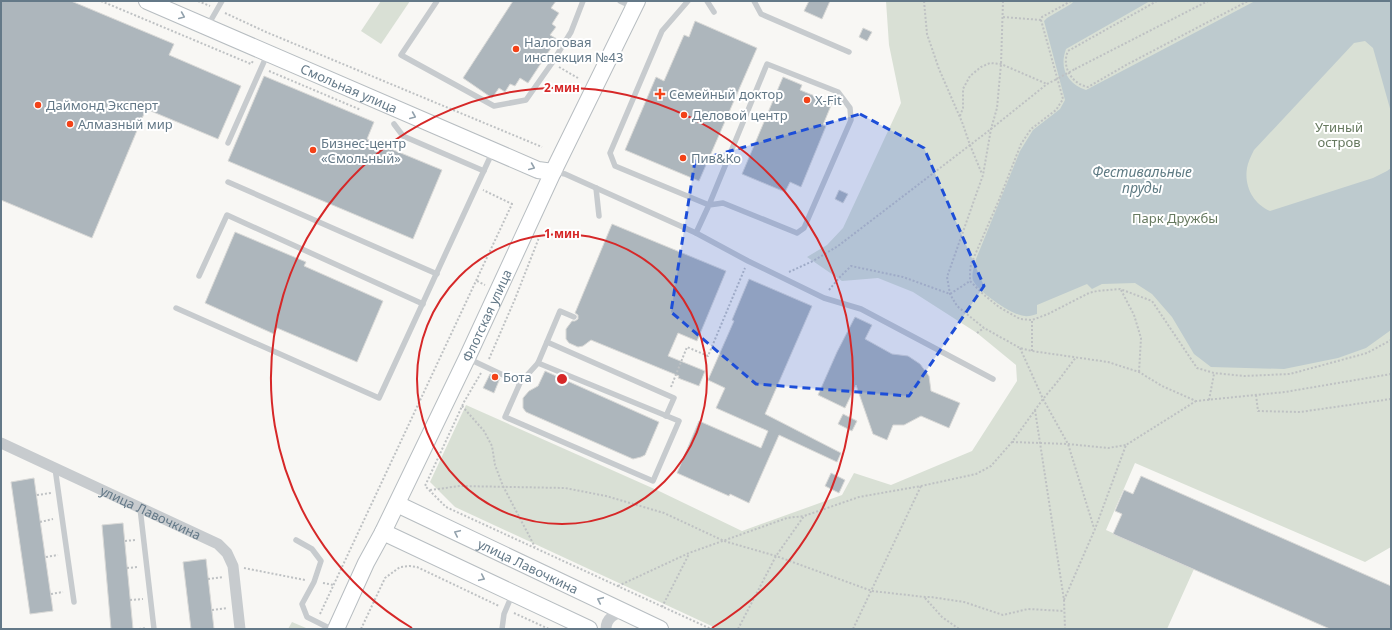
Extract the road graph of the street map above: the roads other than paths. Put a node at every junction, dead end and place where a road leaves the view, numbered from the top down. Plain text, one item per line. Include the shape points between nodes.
1 (147, 1) edge
2 (222, 1) edge
3 (437, 1) edge
4 (583, 1) edge
5 (688, 1) edge
6 (707, 1) edge
7 (754, 1) edge
8 (632, 2) edge
9 (714, 12) dead end
10 (207, 27) junction
11 (849, 52) dead end
12 (265, 60) junction
13 (394, 124) dead end
14 (228, 143) dead end
15 (493, 151) junction
16 (484, 171) junction
17 (553, 172) junction
18 (228, 182) dead end
19 (596, 188) junction
20 (709, 205) junction
21 (599, 216) dead end
22 (696, 233) junction
23 (437, 274) junction
24 (198, 276) dead end
25 (423, 304) junction
26 (176, 308) dead end
27 (574, 316) dead end
28 (547, 342) junction
29 (467, 358) junction
30 (538, 363) junction
31 (993, 379) dead end
32 (520, 383) junction
33 (666, 416) junction
34 (1, 443) edge
35 (56, 468) junction
36 (396, 504) junction
37 (140, 508) junction
38 (383, 532) junction
39 (296, 540) dead end
40 (513, 593) junction
41 (74, 602) dead end
42 (626, 612) junction
43 (154, 629) edge
44 (240, 629) edge
45 (331, 629) edge
46 (336, 629) edge
47 (502, 629) edge
48 (589, 629) edge
49 (606, 629) edge
50 (660, 629) edge

1 -> 10 main road, Смольная улица
2 - 10 lane
3 - 4 lane via 401,54 494,106 526,100 571,32
5 - 20 lane via 662,31 610,153 615,166
6 - 9 lane
7 - 11 lane via 762,14
8 - 17 main road, Флотская улица
10 - 12 main road, Смольная улица
12 - 14 lane
12 -> 15 main road, Смольная улица
13 - 16 lane via 402,136
15 - 16 lane
15 -> 17 main road, Смольная улица via 538,170
16 - 23 lane
17 - 19 lane via 565,174
17 - 29 main road, Флотская улица
18 - 23 lane
19 - 21 lane
19 - 22 lane
20 - 20 lane via 723,203 796,233 804,228 851,120 850,108 838,92 767,64
20 - 22 lane
22 - 31 lane via 824,298 861,309
23 - 25 lane
24 - 25 lane via 227,215
25 - 26 lane via 379,398
27 - 28 lane via 560,311
28 - 30 lane
28 - 33 lane via 674,398
29 - 32 lane
29 - 36 main road, Флотская улица
30 - 32 lane
30 - 33 lane
32 - 33 lane via 505,417 654,481 679,421
34 - 35 street, улица Лавочкина
35 - 37 street, улица Лавочкина
35 - 41 lane
36 - 38 main road, Флотская улица
42 -> 36 main road, улица Лавочкина
37 - 43 lane
37 - 44 street, улица Лавочкина via 218,544 227,553
38 -> 40 main road
38 - 46 main road, Флотская улица
39 - 45 lane via 312,549 321,562 302,604 307,616
40 - 47 lane via 506,609
40 - 48 main road
42 - 49 street via 611,617
42 - 50 main road, улица Лавочкина

